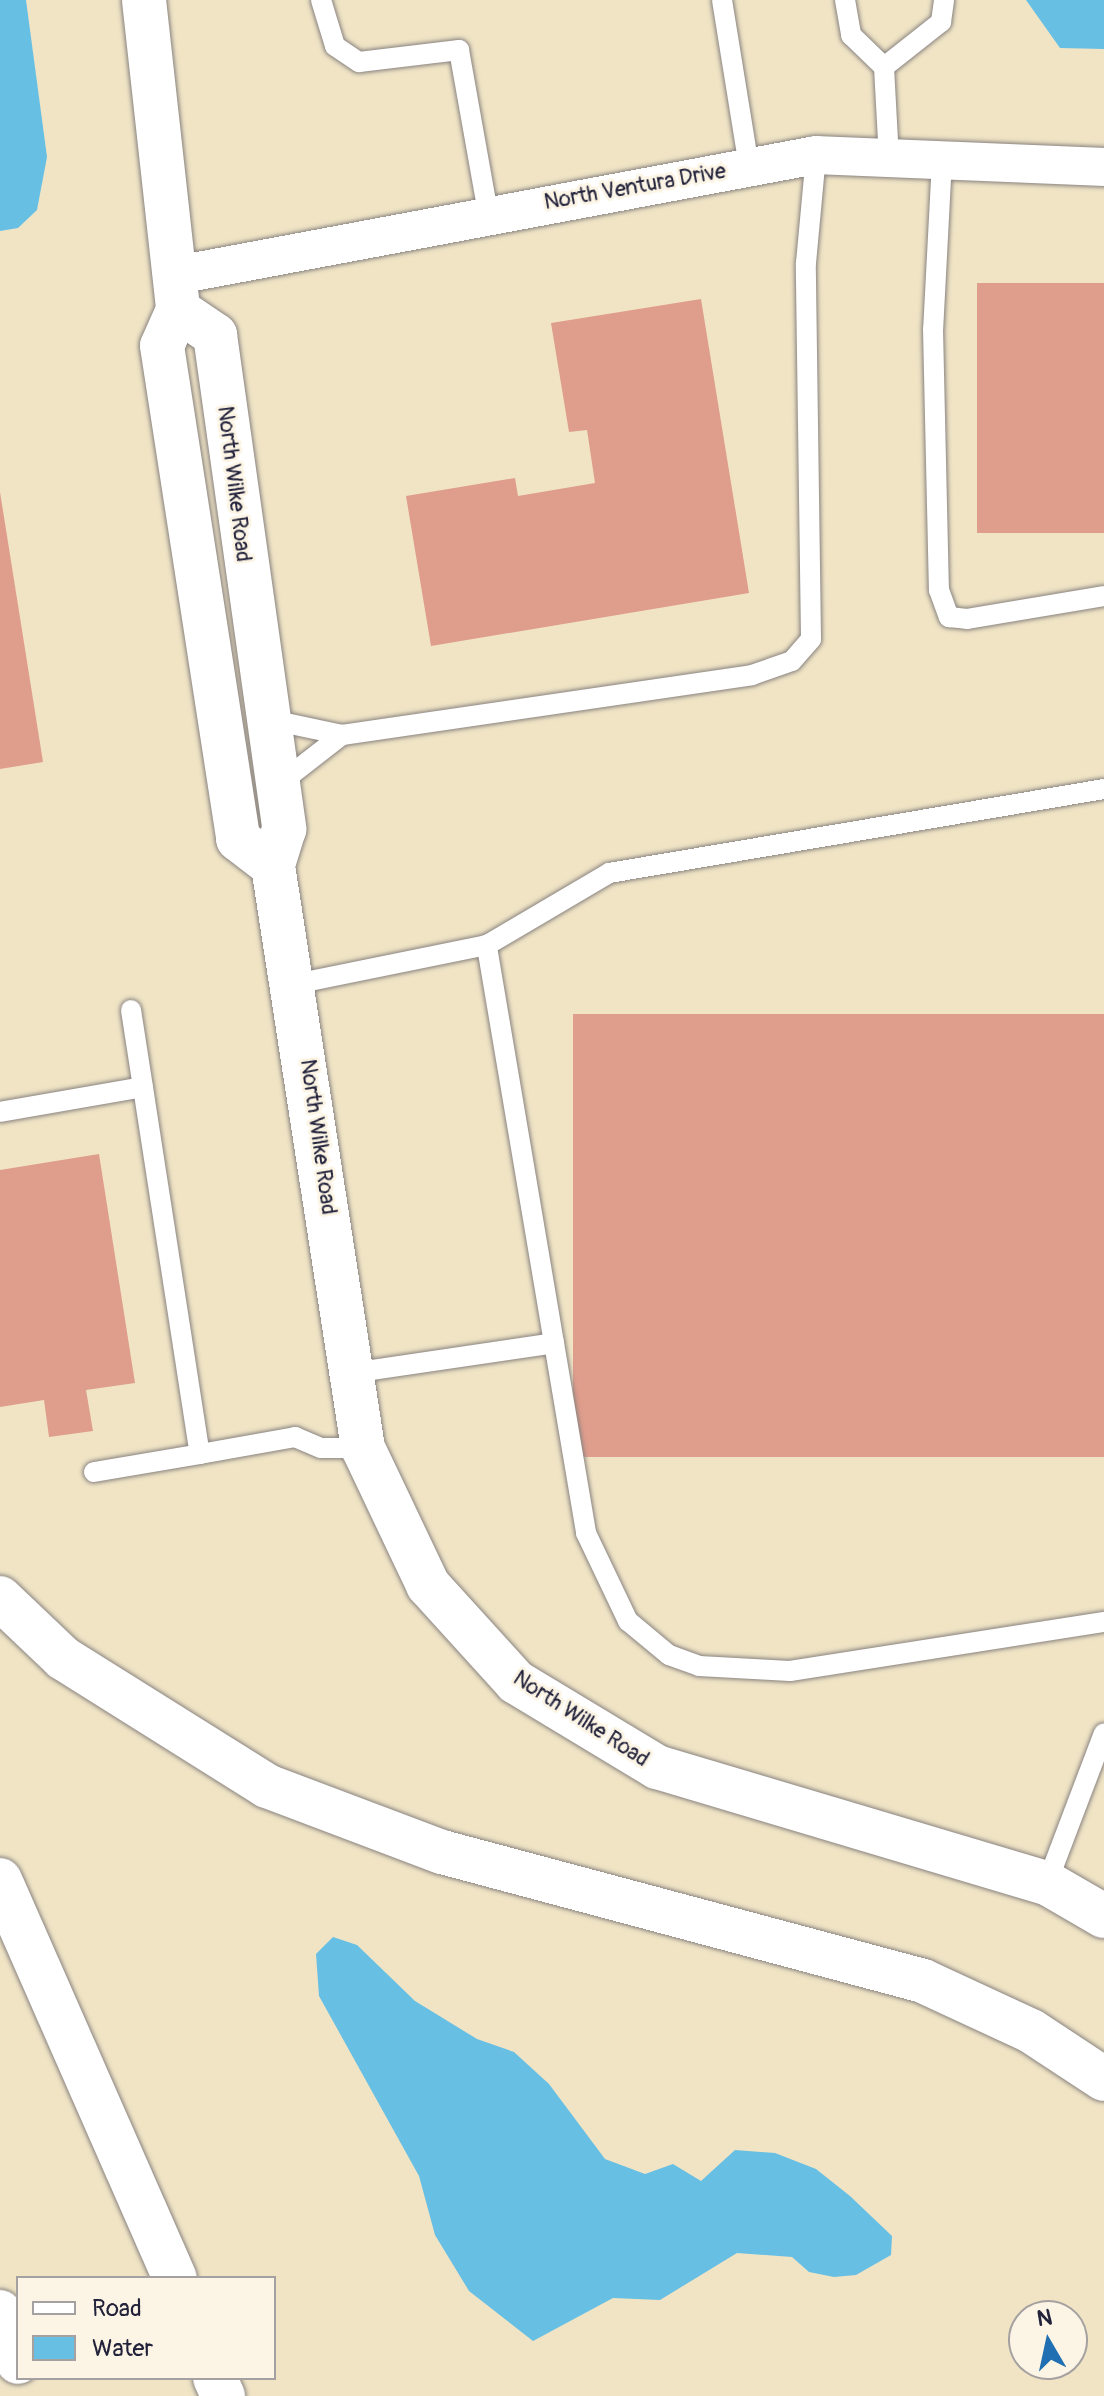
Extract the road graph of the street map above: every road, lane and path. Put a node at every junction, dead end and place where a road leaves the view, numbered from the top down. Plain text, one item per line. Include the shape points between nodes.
1 (144, 0) edge
2 (321, 0) edge
3 (722, 0) edge
4 (845, 0) edge
5 (944, 0) edge
6 (884, 67) junction
7 (816, 155) junction
8 (889, 158) junction
9 (942, 160) junction
10 (749, 166) junction
11 (1104, 167) edge
12 (488, 213) junction
13 (175, 293) junction
14 (216, 533) junction
15 (1104, 596) edge
16 (267, 719) junction
17 (342, 735) junction
18 (277, 785) junction
19 (1104, 789) edge
20 (273, 866) junction
21 (487, 945) junction
22 (295, 984) junction
23 (131, 1010) dead end
24 (143, 1087) junction
25 (0, 1112) edge
26 (554, 1343) junction
27 (352, 1373) junction
28 (363, 1448) junction
29 (200, 1454) junction
30 (94, 1472) dead end
31 (0, 1598) edge
32 (1104, 1622) edge
33 (1104, 1733) edge
34 (0, 1880) edge
35 (1047, 1883) junction
36 (1104, 1916) edge
37 (1104, 2079) edge
38 (174, 2276) edge
39 (0, 2312) edge
40 (16, 2356) edge

1 - 13 main road, North Wilke Road
2 - 12 lane via 335,46 359,62 459,50
3 - 10 lane
4 - 6 lane via 851,35
5 - 6 lane via 941,22
6 - 8 lane
7 - 8 street, North Ventura Drive
7 - 10 street, North Ventura Drive
7 - 17 lane via 806,263 811,639 792,661 752,675
8 - 9 street, North Ventura Drive
9 - 11 street, North Ventura Drive
9 - 15 lane via 933,329 939,590 949,617 967,619
10 - 12 street, North Ventura Drive
12 - 13 street, North Ventura Drive
13 - 14 main road, North Wilke Road via 162,346
14 - 16 main road, North Wilke Road
14 - 20 main road, North Wilke Road via 238,839
16 - 17 lane
16 - 18 main road, North Wilke Road
17 - 18 lane
18 - 20 main road, North Wilke Road via 284,829
19 - 21 lane via 609,873
20 - 22 main road, North Wilke Road
21 - 22 lane
21 - 26 lane
22 - 27 main road, North Wilke Road
23 - 24 lane
24 - 25 lane
24 - 29 lane
26 - 27 lane
26 - 32 lane via 586,1533 628,1621 669,1655 733,1672 790,1671
27 - 28 main road, North Wilke Road
28 - 29 lane via 321,1448 295,1437
28 - 35 main road, North Wilke Road via 428,1585 516,1682 657,1767
29 - 30 lane
31 - 37 main road via 63,1658 267,1786 442,1852 923,1981 1031,2031
33 - 35 lane
34 - 38 main road
35 - 36 main road, North Wilke Road
39 - 40 main road

